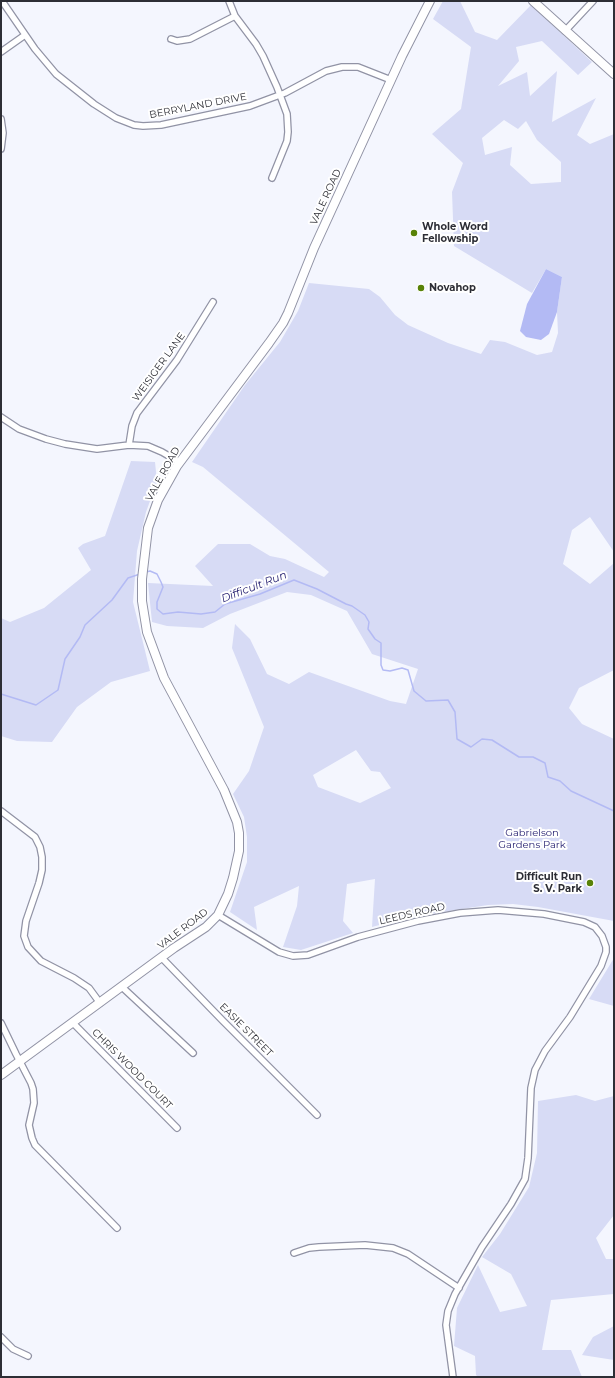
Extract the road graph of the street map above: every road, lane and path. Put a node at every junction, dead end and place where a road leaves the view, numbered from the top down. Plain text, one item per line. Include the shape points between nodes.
1 (2, 1) edge
2 (229, 1) edge
3 (430, 1) edge
4 (533, 1) edge
5 (593, 1) edge
6 (235, 16) junction
7 (565, 31) junction
8 (25, 35) junction
9 (171, 39) dead end
10 (1, 52) edge
11 (614, 74) edge
12 (391, 80) junction
13 (281, 95) junction
14 (1, 119) edge
15 (1, 149) edge
16 (272, 178) dead end
17 (213, 302) dead end
18 (1, 417) edge
19 (129, 445) junction
20 (179, 462) junction
21 (1, 811) edge
22 (218, 915) junction
23 (162, 958) junction
24 (122, 987) junction
25 (100, 1003) junction
26 (73, 1023) junction
27 (1, 1024) edge
28 (193, 1053) dead end
29 (20, 1062) junction
30 (1, 1075) edge
31 (317, 1115) dead end
32 (177, 1128) dead end
33 (117, 1228) dead end
34 (294, 1253) dead end
35 (459, 1288) junction
36 (1, 1337) edge
37 (28, 1356) dead end
38 (453, 1377) edge

1 - 8 street, BERRYLAND DRIVE
2 - 6 street
3 - 12 main road, VALE ROAD
4 - 7 main road
5 - 7 street
6 - 9 street via 190,39
6 - 13 street via 263,56
7 - 11 main road
8 - 10 street
8 - 13 street, BERRYLAND DRIVE via 45,62 66,82 94,104 129,124 161,125 250,106
12 - 13 street, BERRYLAND DRIVE via 358,67 342,67 326,71
12 - 20 main road, VALE ROAD via 314,248 283,323
13 - 16 street via 287,114 288,132 286,145
14 - 15 street
17 - 19 street, WEISIGER LANE via 177,360 137,413
18 - 19 street via 28,433 65,444 97,448
19 - 20 street via 154,448
20 - 22 main road, VALE ROAD via 164,488 148,528 142,566 142,601 147,632 157,663 224,790 237,822 239,842 236,864 228,894
21 - 25 street via 35,837 42,857 39,883 25,925 24,936 28,947 40,961 89,988
22 - 23 main road, VALE ROAD via 206,927
22 - 35 street, LEEDS ROAD via 279,952 293,956 308,955 358,937 418,921 460,913 498,910 544,914 590,924 602,936 606,947 602,966 535,1070 531,1088 525,1179
23 - 24 main road, VALE ROAD
23 - 31 street, EASIE STREET
24 - 25 main road, VALE ROAD
24 - 28 street
25 - 26 main road, VALE ROAD
26 - 29 main road, VALE ROAD
26 - 32 street, CHRIS WOOD COURT
27 - 29 street
29 - 30 main road, VALE ROAD
29 - 33 street via 34,1089 29,1125 35,1145
34 - 35 street via 319,1247 365,1245 392,1248 408,1254
35 - 38 street via 446,1318
36 - 37 street via 13,1349

